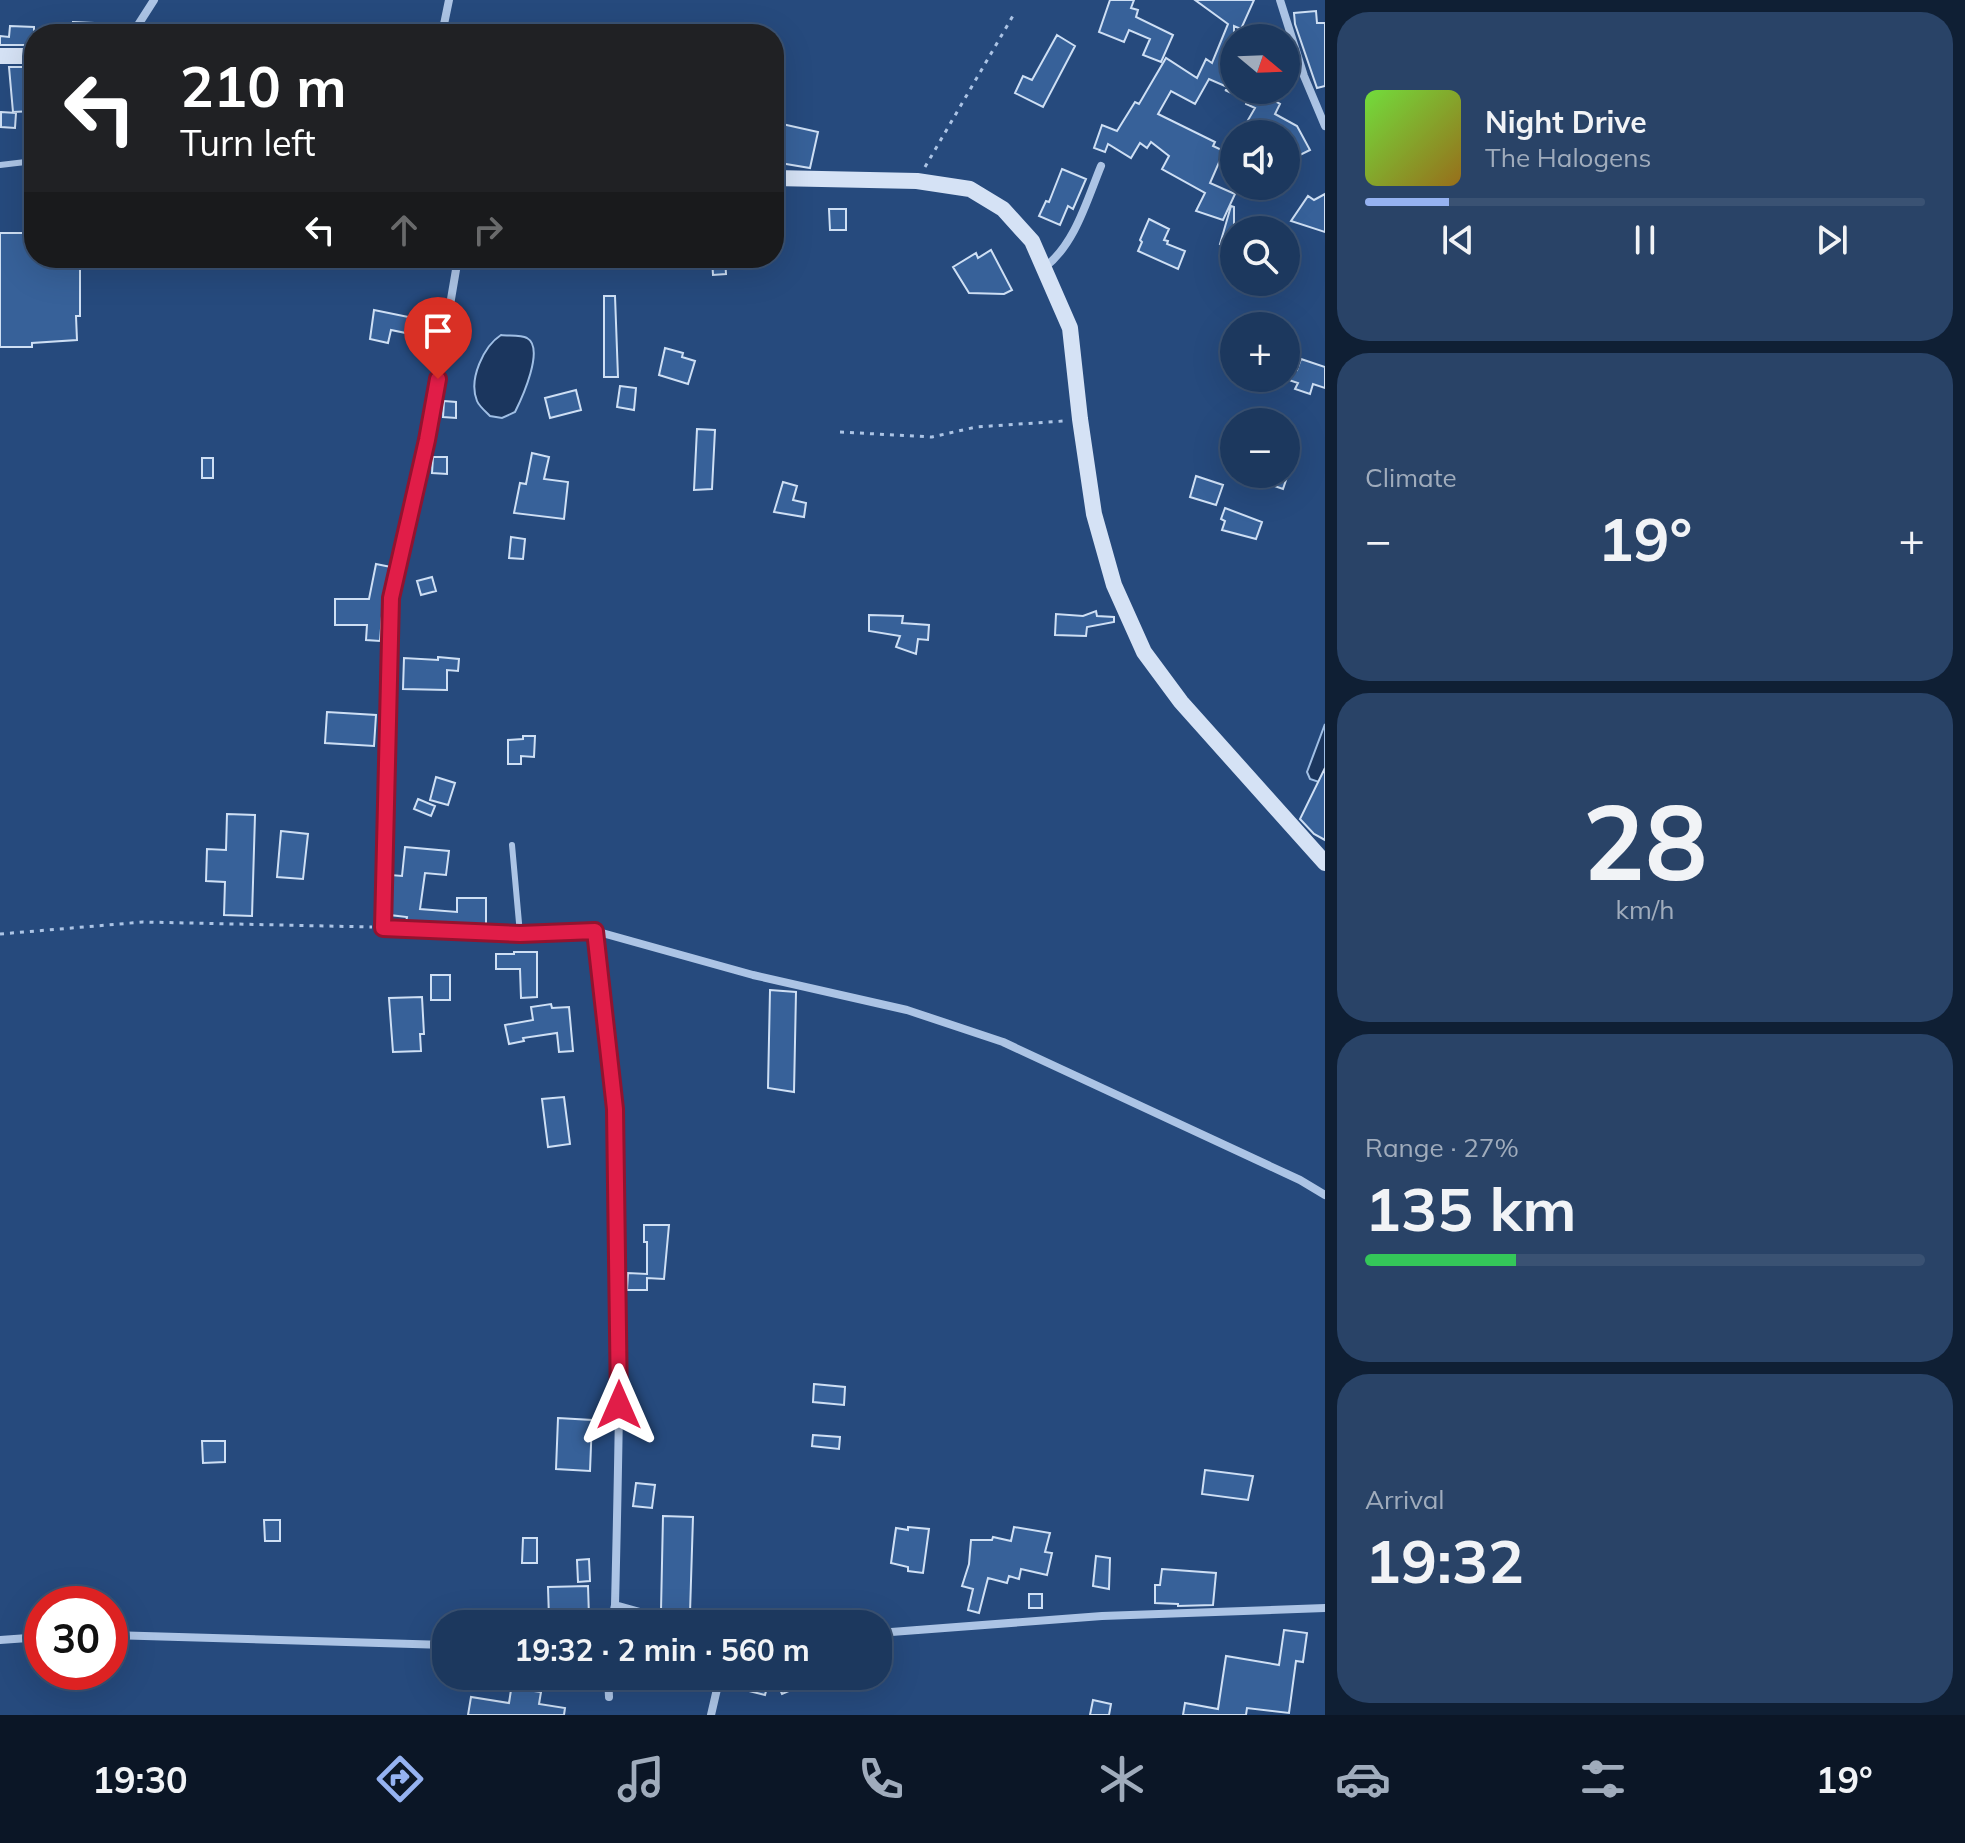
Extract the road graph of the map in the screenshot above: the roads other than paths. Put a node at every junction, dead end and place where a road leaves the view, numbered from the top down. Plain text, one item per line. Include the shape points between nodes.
1 (154, 0) edge
2 (449, 0) edge
3 (1280, 0) edge
4 (139, 24) edge
5 (444, 24) edge
6 (0, 56) edge
7 (24, 56) edge
8 (1325, 126) edge
9 (24, 162) edge
10 (0, 165) edge
11 (1101, 166) dead end
12 (784, 178) edge
13 (1045, 267) junction
14 (456, 268) edge
15 (512, 845) dead end
16 (1325, 863) edge
17 (595, 931) junction
18 (520, 934) junction
19 (1325, 1195) edge
20 (615, 1605) junction
21 (1325, 1608) edge
22 (614, 1610) edge
23 (633, 1610) edge
24 (892, 1632) edge
25 (128, 1636) edge
26 (24, 1638) edge
27 (0, 1640) edge
28 (432, 1645) edge
29 (609, 1690) edge
30 (717, 1690) edge
31 (609, 1697) dead end
32 (711, 1715) edge

1 - 4 street
2 - 5 street
3 - 8 street
6 - 7 main road
9 - 10 lane
11 - 13 street via 1081,215 1057,257
12 - 13 main road via 917,181 970,189 1003,209 1032,241
13 - 16 main road via 1070,328 1094,514 1114,585 1144,652 1181,702
14 - 18 street via 427,440 391,598 383,928
15 - 18 lane
17 - 18 street
17 - 19 street via 907,1010 1003,1042
17 - 20 street via 615,1109
20 - 22 street
20 - 23 street
21 - 24 street via 1102,1616
25 - 28 street
26 - 27 street
29 - 31 street
30 - 32 street

